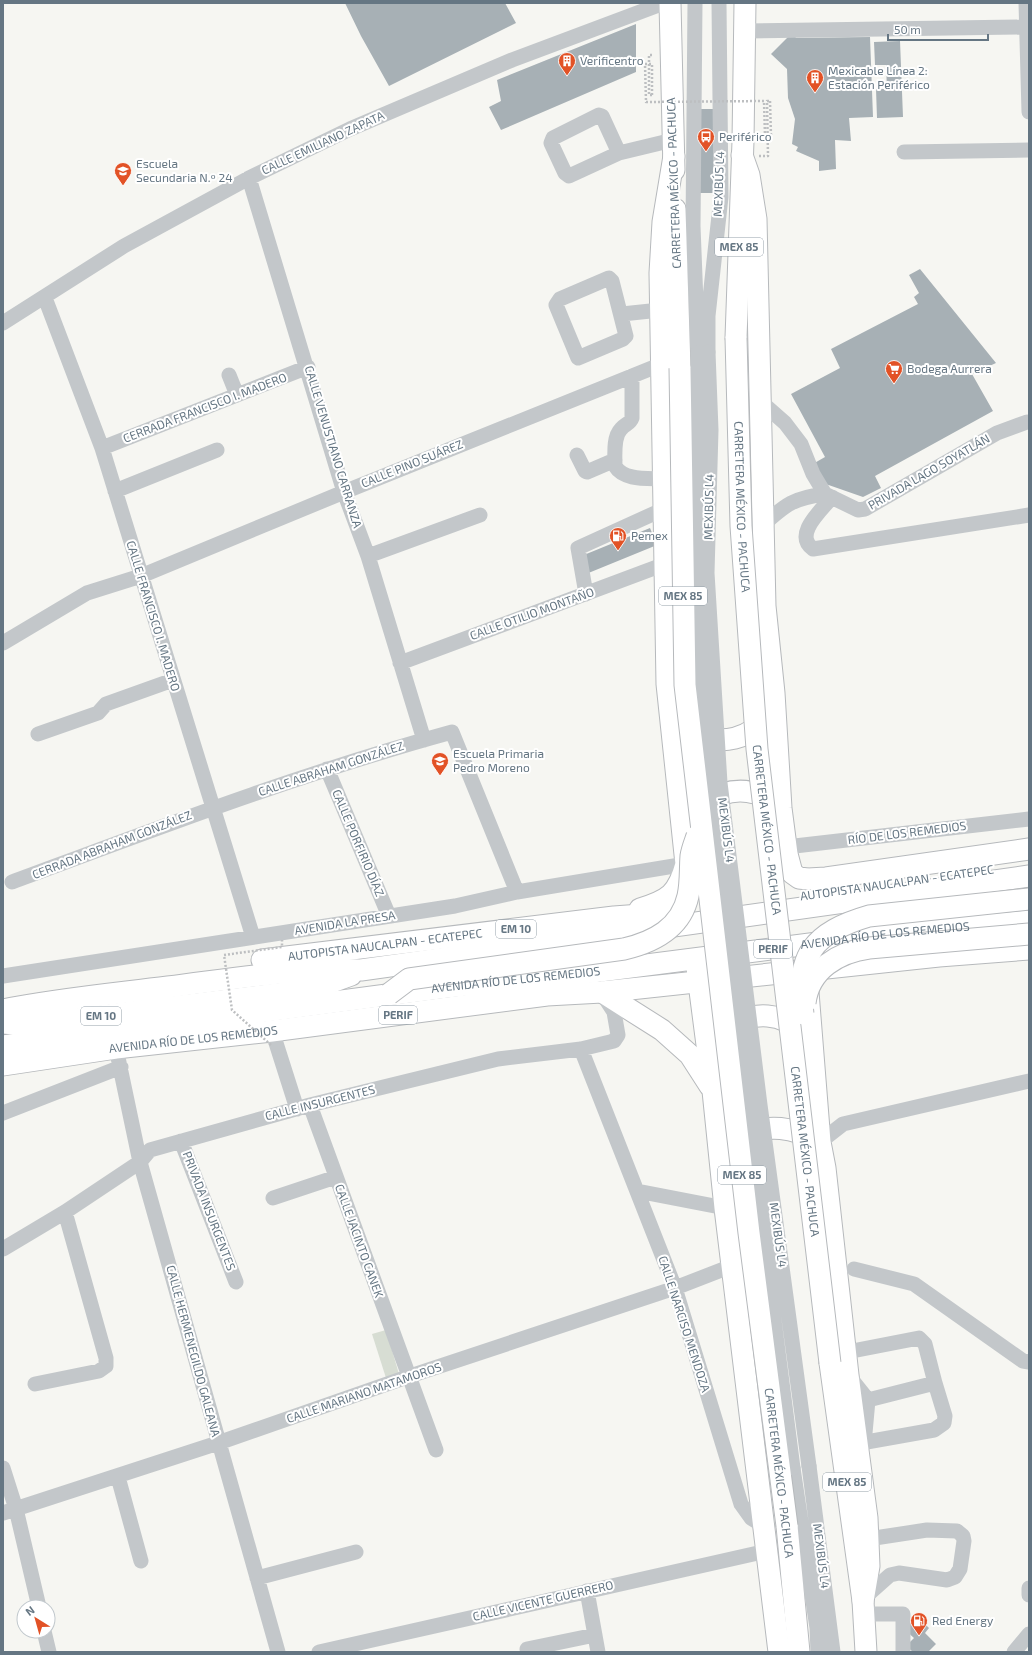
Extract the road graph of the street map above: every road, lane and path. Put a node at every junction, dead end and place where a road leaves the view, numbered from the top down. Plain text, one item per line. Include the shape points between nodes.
1 (664, 3) edge
2 (670, 3) edge
3 (695, 3) edge
4 (719, 3) edge
5 (745, 3) edge
6 (1026, 3) edge
7 (1026, 27) junction
8 (745, 31) junction
9 (670, 54) junction
10 (1029, 112) edge
11 (674, 148) junction
12 (1029, 150) edge
13 (904, 152) dead end
14 (618, 153) junction
15 (742, 156) junction
16 (249, 178) junction
17 (45, 298) junction
18 (660, 310) junction
19 (622, 314) junction
20 (3, 323) edge
21 (703, 352) junction
22 (662, 364) junction
23 (308, 367) junction
24 (229, 375) dead end
25 (632, 376) junction
26 (237, 395) junction
27 (760, 402) junction
28 (1028, 420) edge
29 (102, 448) junction
30 (217, 450) dead end
31 (577, 455) dead end
32 (615, 460) junction
33 (664, 478) junction
34 (115, 492) junction
35 (344, 492) junction
36 (828, 496) junction
37 (664, 509) junction
38 (480, 515) dead end
39 (1029, 515) edge
40 (763, 525) junction
41 (368, 556) junction
42 (665, 564) junction
43 (141, 576) junction
44 (586, 594) junction
45 (3, 643) edge
46 (400, 663) junction
47 (173, 680) junction
48 (774, 693) junction
49 (670, 704) junction
50 (38, 734) dead end
51 (424, 740) junction
52 (327, 769) junction
53 (211, 807) junction
54 (781, 808) junction
55 (1029, 819) edge
56 (691, 824) junction
57 (786, 847) junction
58 (1029, 849) edge
59 (686, 864) junction
60 (1029, 864) edge
61 (1029, 876) edge
62 (12, 882) dead end
63 (517, 892) junction
64 (1029, 899) edge
65 (389, 916) junction
66 (614, 917) junction
67 (1029, 921) edge
68 (1029, 934) edge
69 (253, 938) junction
70 (282, 940) dead end
71 (804, 945) junction
72 (1029, 949) edge
73 (696, 958) junction
74 (361, 970) junction
75 (807, 971) junction
76 (3, 976) edge
77 (698, 982) junction
78 (602, 992) junction
79 (389, 994) junction
80 (3, 997) edge
81 (3, 1010) edge
82 (265, 1011) junction
83 (804, 1017) junction
84 (3, 1023) edge
85 (271, 1038) junction
86 (812, 1044) junction
87 (3, 1046) edge
88 (581, 1048) junction
89 (118, 1058) junction
90 (710, 1062) junction
91 (3, 1065) edge
92 (1029, 1081) edge
93 (797, 1086) junction
94 (713, 1091) junction
95 (304, 1107) junction
96 (3, 1113) edge
97 (181, 1141) junction
98 (820, 1142) junction
99 (140, 1162) junction
100 (721, 1164) junction
101 (336, 1177) junction
102 (637, 1190) junction
103 (273, 1198) dead end
104 (725, 1208) junction
105 (65, 1212) junction
106 (3, 1249) edge
107 (724, 1269) dead end
108 (854, 1269) dead end
109 (236, 1282) dead end
110 (675, 1288) junction
111 (838, 1357) junction
112 (1029, 1362) edge
113 (848, 1375) junction
114 (410, 1376) junction
115 (935, 1383) junction
116 (35, 1384) dead end
117 (868, 1400) junction
118 (218, 1443) junction
119 (859, 1446) junction
120 (436, 1450) dead end
121 (3, 1468) edge
122 (118, 1477) junction
123 (10, 1511) edge
124 (764, 1526) junction
125 (868, 1539) junction
126 (767, 1551) junction
127 (356, 1552) dead end
128 (141, 1561) dead end
129 (257, 1578) junction
130 (1029, 1588) edge
131 (587, 1591) junction
132 (1029, 1595) edge
133 (37, 1599) edge
134 (863, 1605) junction
135 (1029, 1634) edge
136 (595, 1635) junction
137 (46, 1639) edge
138 (527, 1649) dead end
139 (49, 1652) edge
140 (278, 1652) edge
141 (319, 1652) edge
142 (598, 1652) edge
143 (779, 1652) edge
144 (799, 1652) edge
145 (818, 1652) edge
146 (833, 1652) edge
147 (866, 1652) edge
148 (903, 1652) edge
149 (1014, 1652) edge

1 - 16 street, CALLE EMILIANO ZAPATA via 512,60 350,129
2 - 9 highway, CARRETERA MÉXICO - PACHUCA / MEX 85
3 - 21 street, MEXIBÚS L4 via 693,226
4 - 21 street, MEXIBÚS L4 via 721,197
5 - 8 highway, CARRETERA MÉXICO - PACHUCA / MEX 85
6 - 7 street
7 - 8 street
7 - 10 street
8 - 15 highway, CARRETERA MÉXICO - PACHUCA / MEX 85
9 - 11 highway, CARRETERA MÉXICO - PACHUCA / MEX 85
9 - 15 path, bridge via 649,55 649,95 652,95 652,64 645,64 646,102 764,101 765,136 771,136 770,101 767,101 768,156
11 - 14 street
11 - 18 highway via 660,248
11 - 56 highway, CARRETERA MÉXICO - PACHUCA / MEX 85, bridge via 685,685
12 - 13 street
14 - 14 street via 570,176 567,175 551,143 553,138 599,115 602,116
15 - 27 highway via 749,175 757,234
15 - 93 highway, CARRETERA MÉXICO - PACHUCA / MEX 85, bridge via 736,338 741,526 757,749
16 - 17 street, CALLE EMILIANO ZAPATA via 124,246
16 - 23 street, CALLE VENUSTIANO CARRANZA
17 - 20 street, CALLE EMILIANO ZAPATA
17 - 29 street, CALLE FRANCISCO I. MADERO
18 - 19 street
18 - 22 highway
19 - 19 street via 625,338 578,358 556,305 560,299 608,278 612,281
21 - 145 street, MEXIBÚS L4, bridge via 694,580 700,700 730,977 793,1468 817,1628
21 - 146 street, MEXIBÚS L4, bridge via 711,430 707,572 720,783
22 - 25 street, CALLE PINO SUÁREZ
22 - 33 highway
23 - 26 street, CERRADA FRANCISCO I. MADERO
23 - 35 street, CALLE VENUSTIANO CARRANZA
24 - 26 street
25 - 32 street via 632,418 620,429 616,438
25 - 35 street, CALLE PINO SUÁREZ
26 - 29 street, CERRADA FRANCISCO I. MADERO
27 - 36 street via 785,423 801,444 813,474
27 - 40 highway
28 - 36 street, PRIVADA LAGO SOYATLÁN via 997,433 865,509 858,510
29 - 34 street, CALLE FRANCISCO I. MADERO
30 - 34 street
31 - 32 street via 587,472
32 - 33 street via 616,469 635,478
33 - 37 highway
34 - 43 street, CALLE FRANCISCO I. MADERO
35 - 41 street, CALLE VENUSTIANO CARRANZA
35 - 43 street, CALLE PINO SUÁREZ
36 - 39 street via 807,528 805,538 813,549
36 - 40 street via 803,497 784,506
37 - 42 highway
37 - 44 street via 578,548
38 - 41 street
40 - 48 highway via 765,606
41 - 46 street, CALLE VENUSTIANO CARRANZA
42 - 44 street, CALLE OTILIO MONTAÑO
42 - 49 highway via 667,684
43 - 45 street, CALLE PINO SUÁREZ via 87,593
43 - 47 street, CALLE FRANCISCO I. MADERO
44 - 46 street, CALLE OTILIO MONTAÑO
46 - 51 street, CALLE VENUSTIANO CARRANZA
47 - 50 street via 106,704 98,713
47 - 53 street, CALLE FRANCISCO I. MADERO
48 - 49 highway via 768,712 756,728 728,740 698,735 681,722
48 - 54 highway
49 - 56 highway
51 - 52 street, CALLE ABRAHAM GONZÁLEZ
51 - 63 street, CALLE ABRAHAM GONZÁLEZ via 452,732
52 - 53 street, CALLE ABRAHAM GONZÁLEZ
52 - 65 street, CALLE PORFIRIO DÍAZ
53 - 62 street, CERRADA ABRAHAM GONZÁLEZ
53 - 69 street, CALLE FRANCISCO I. MADERO
54 - 56 highway via 769,799 752,792 731,791 717,795 691,812
54 - 57 highway
55 - 57 street, RÍO DE LOS REMEDIOS
56 - 59 highway
56 - 79 highway, bridge via 692,854 686,906 667,932 655,939 624,949 409,979
56 - 144 highway, CARRETERA MÉXICO - PACHUCA / MEX 85, bridge via 749,1233 787,1526
57 - 58 highway via 792,873 799,878 808,879
59 - 63 street, AVENIDA LA PRESA
59 - 66 highway via 676,891 662,902
60 - 66 highway, AUTOPISTA NAUCALPAN - ECATEPEC / EM 10 via 687,911
61 - 74 highway, AUTOPISTA NAUCALPAN - ECATEPEC / EM 10
63 - 65 street, AVENIDA LA PRESA via 455,906
64 - 83 highway, bridge via 869,916 830,931 816,944 805,961 800,992
65 - 69 street, AVENIDA LA PRESA
66 - 80 highway, AUTOPISTA NAUCALPAN - ECATEPEC / EM 10 via 316,953
67 - 71 highway, AVENIDA RÍO DE LOS REMEDIOS / PERIF via 895,933
68 - 83 highway, bridge via 876,947 843,954 827,964 812,983 806,998
69 - 76 street, AVENIDA LA PRESA
70 - 85 path, bridge via 282,947 224,955 232,1010
71 - 73 highway, AVENIDA RÍO DE LOS REMEDIOS / PERIF
71 - 75 highway
72 - 75 highway, AVENIDA RÍO DE LOS REMEDIOS / PERIF via 938,956
73 - 77 highway
73 - 79 highway, AVENIDA RÍO DE LOS REMEDIOS / PERIF
74 - 81 highway, AUTOPISTA NAUCALPAN - ECATEPEC / EM 10 via 273,972
74 - 84 highway, AUTOPISTA NAUCALPAN - ECATEPEC / EM 10 via 326,984 293,992 26,1026
75 - 77 highway, AVENIDA RÍO DE LOS REMEDIOS / PERIF
75 - 86 highway
77 - 78 highway, AVENIDA RÍO DE LOS REMEDIOS / PERIF
77 - 90 highway
78 - 85 highway, AVENIDA RÍO DE LOS REMEDIOS / PERIF via 547,995
78 - 88 street, CALLE INSURGENTES via 614,1012 618,1035 614,1041
78 - 94 highway via 662,1030 690,1055
79 - 82 highway, AVENIDA RÍO DE LOS REMEDIOS / PERIF
82 - 85 street, CALLE JACINTO CANEK
82 - 87 highway, AVENIDA RÍO DE LOS REMEDIOS / PERIF
83 - 93 highway via 805,1048
85 - 89 highway, AVENIDA RÍO DE LOS REMEDIOS / PERIF
85 - 95 street, CALLE JACINTO CANEK
86 - 90 highway via 797,1028 784,1020 774,1016 755,1016 737,1022 722,1034 714,1047
86 - 98 highway
88 - 95 street, CALLE INSURGENTES via 498,1059
88 - 102 street, CALLE NARCISO MENDOZA
89 - 91 highway, AVENIDA RÍO DE LOS REMEDIOS / PERIF
89 - 96 street
89 - 99 street, CALLE HERMENEGILDO GALEANA
90 - 94 highway
92 - 98 street via 843,1124
93 - 111 highway, CARRETERA MÉXICO - PACHUCA / MEX 85, bridge
94 - 100 highway
95 - 97 street, CALLE INSURGENTES
95 - 101 street, CALLE JACINTO CANEK
97 - 99 street, CALLE INSURGENTES via 150,1150
97 - 109 street, PRIVADA INSURGENTES
98 - 100 highway via 786,1129 766,1128 748,1134 740,1140 730,1149
98 - 111 highway via 825,1168
99 - 105 street, CALLE INSURGENTES
99 - 118 street, CALLE HERMENEGILDO GALEANA
100 - 104 highway
101 - 103 street
101 - 114 street, CALLE JACINTO CANEK
102 - 104 street
102 - 110 street, CALLE NARCISO MENDOZA
104 - 124 highway
105 - 106 street, CALLE INSURGENTES
105 - 116 street via 106,1358 106,1366 99,1371
107 - 110 street, CALLE MARIANO MATAMOROS
108 - 112 street via 914,1284
110 - 114 street, CALLE MARIANO MATAMOROS
110 - 124 street, CALLE NARCISO MENDOZA via 741,1504 751,1518
111 - 113 highway
111 - 115 street via 919,1338 925,1344
111 - 134 highway, CARRETERA MÉXICO - PACHUCA / MEX 85
113 - 117 street
113 - 119 highway
114 - 118 street, CALLE MARIANO MATAMOROS
114 - 120 street, CALLE JACINTO CANEK
115 - 117 street
115 - 119 street via 945,1416 944,1424 934,1430
117 - 119 street via 866,1427
118 - 122 street, CALLE MARIANO MATAMOROS
118 - 129 street, CALLE HERMENEGILDO GALEANA
119 - 125 highway
121 - 123 street
122 - 123 street, CALLE MARIANO MATAMOROS
122 - 128 street
123 - 133 street
124 - 126 highway
125 - 134 highway via 869,1566
125 - 134 street via 927,1530 957,1531 963,1536 964,1541 960,1568 955,1577 947,1580 899,1573 890,1575
126 - 131 street, CALLE VICENTE GUERRERO
126 - 143 highway
127 - 129 street
129 - 140 street, CALLE HERMENEGILDO GALEANA
130 - 132 street
131 - 136 street
131 - 141 street, CALLE VICENTE GUERRERO
134 - 147 highway, CARRETERA MÉXICO - PACHUCA / MEX 85
134 - 148 street via 903,1614
135 - 149 street
136 - 138 street
136 - 142 street
137 - 139 street

